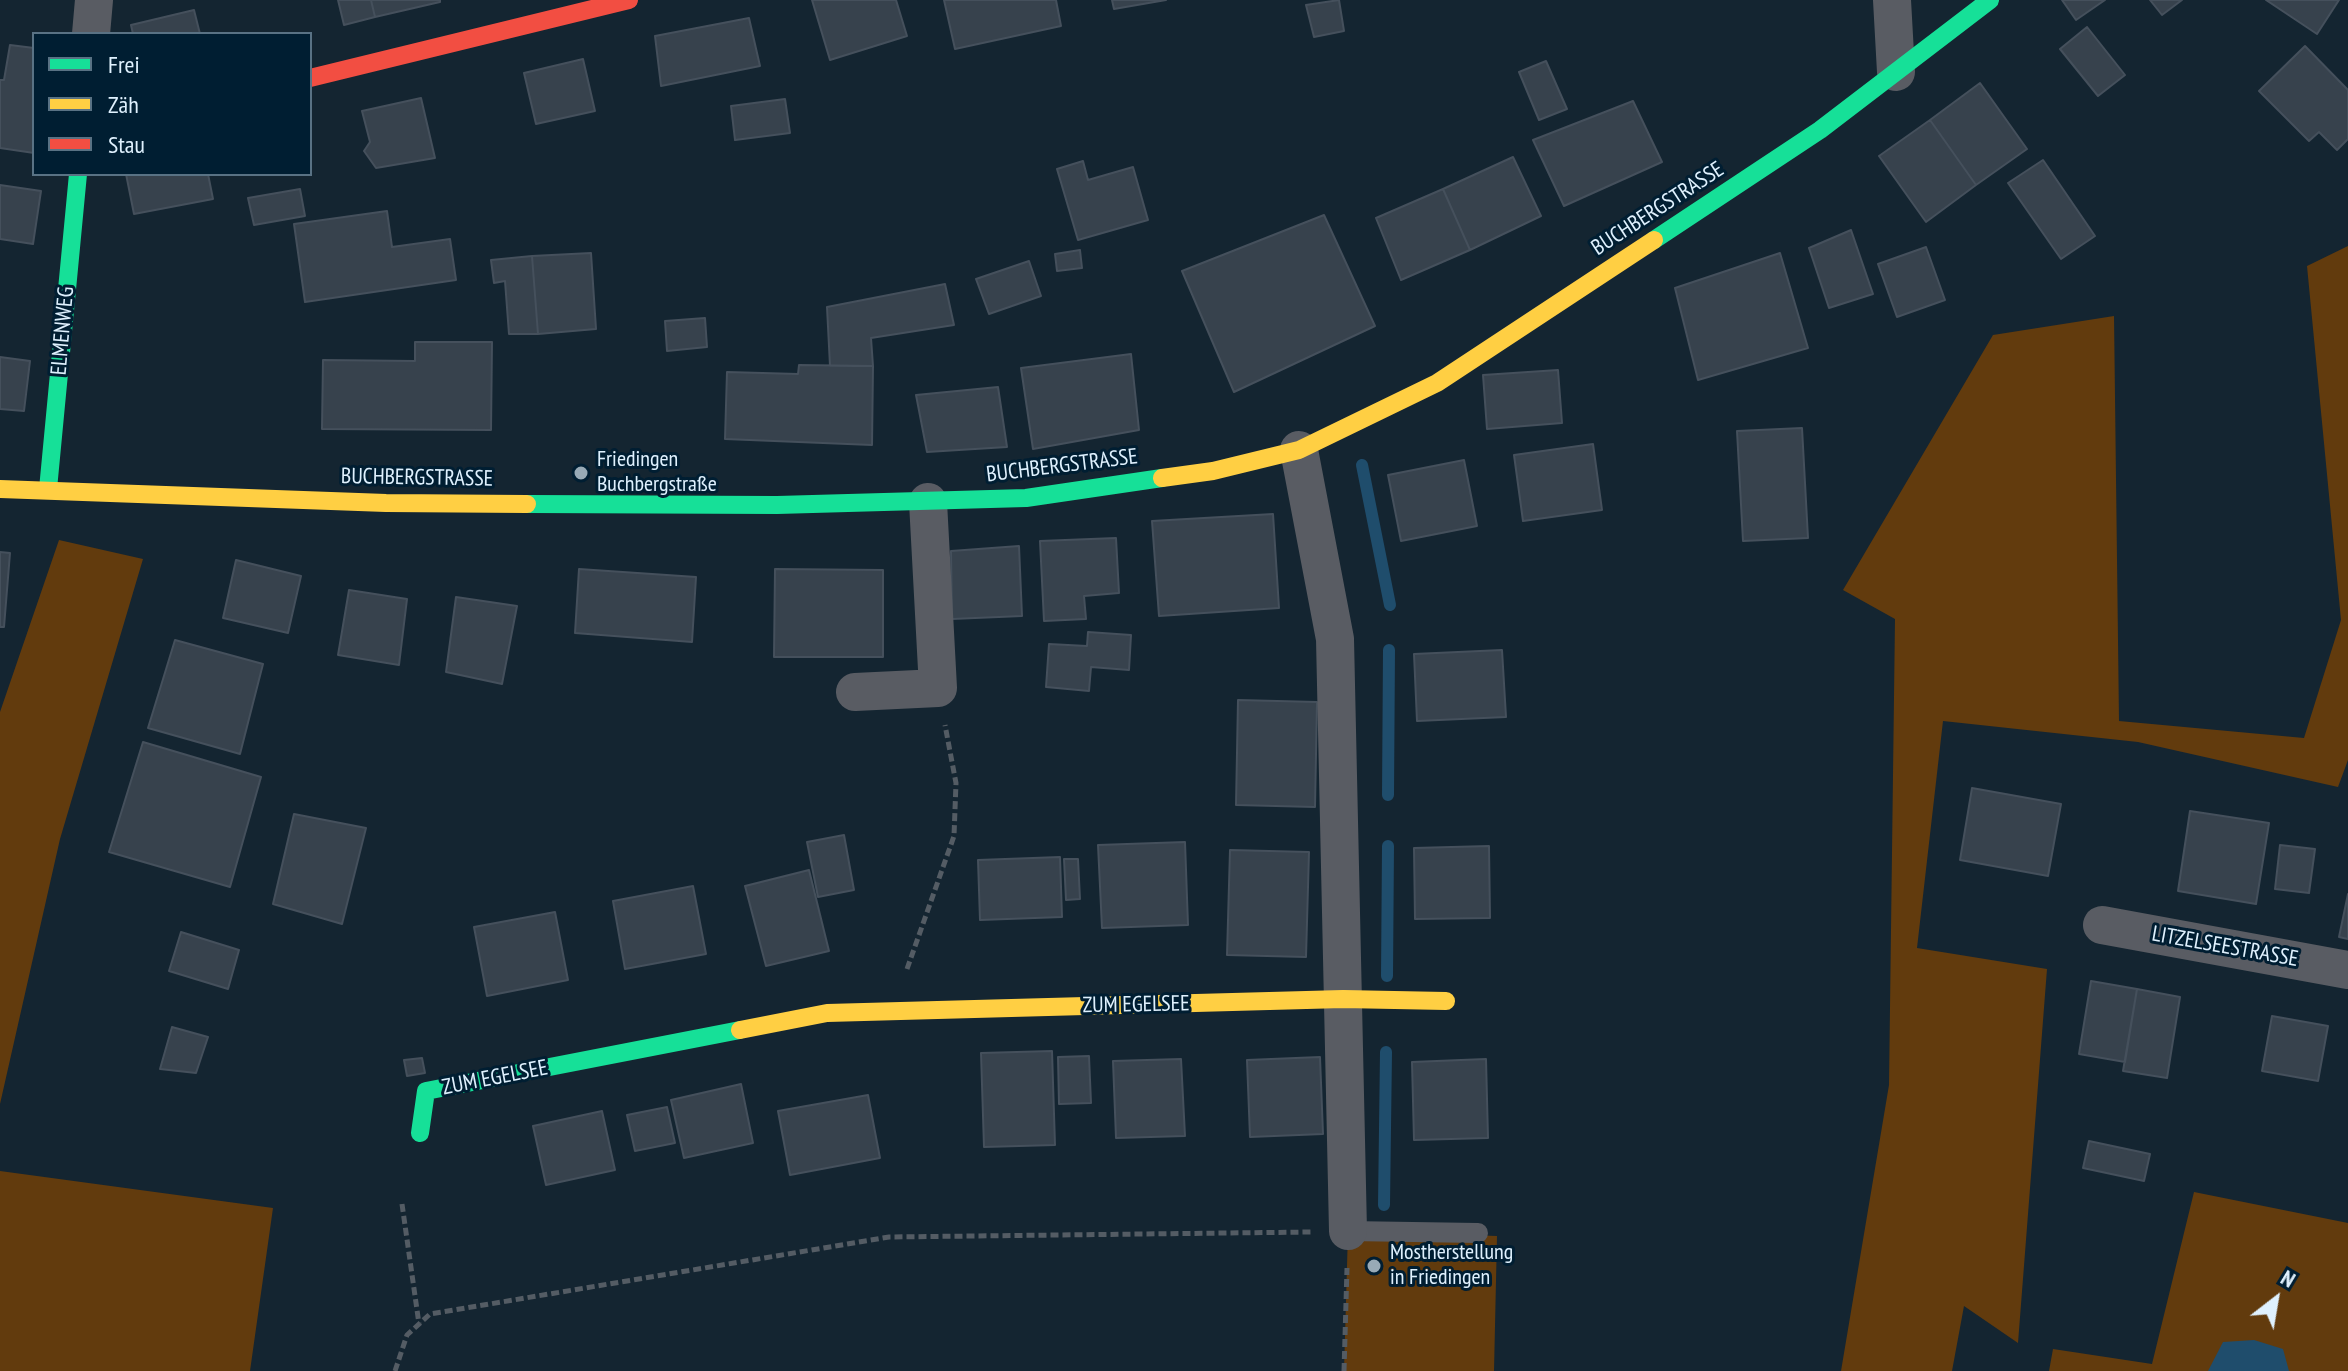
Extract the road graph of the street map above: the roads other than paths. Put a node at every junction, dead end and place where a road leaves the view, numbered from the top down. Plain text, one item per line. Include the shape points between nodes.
1 (94, 0) edge
2 (629, 0) edge
3 (1892, 0) edge
4 (1990, 0) edge
5 (91, 32) edge
6 (1896, 72) junction
7 (312, 78) edge
8 (78, 176) edge
9 (1299, 450) junction
10 (0, 489) edge
11 (48, 489) junction
12 (928, 502) junction
13 (855, 692) dead end
14 (2102, 925) dead end
15 (2348, 970) edge
16 (1343, 999) junction
17 (1446, 1001) dead end
18 (420, 1133) dead end
19 (1348, 1231) joint
20 (1478, 1233) dead end

1 - 5 street
2 - 7 main road
3 - 6 street
4 - 6 main road, BUCHBERGSTRASSE
6 - 9 main road, BUCHBERGSTRASSE via 1820,130 1437,383
8 - 11 main road, ELMENWEG
9 - 12 main road, BUCHBERGSTRASSE via 1213,471 1026,498
9 - 16 street via 1335,639
10 - 11 main road, BUCHBERGSTRASSE
11 - 12 main road, BUCHBERGSTRASSE via 386,503
12 - 13 street via 938,688
14 - 15 street, LITZELSEESTRASSE
16 - 17 main road, ZUM EGELSEE
16 - 18 main road, ZUM EGELSEE via 827,1013 426,1091
16 - 19 street
19 - 20 lane

